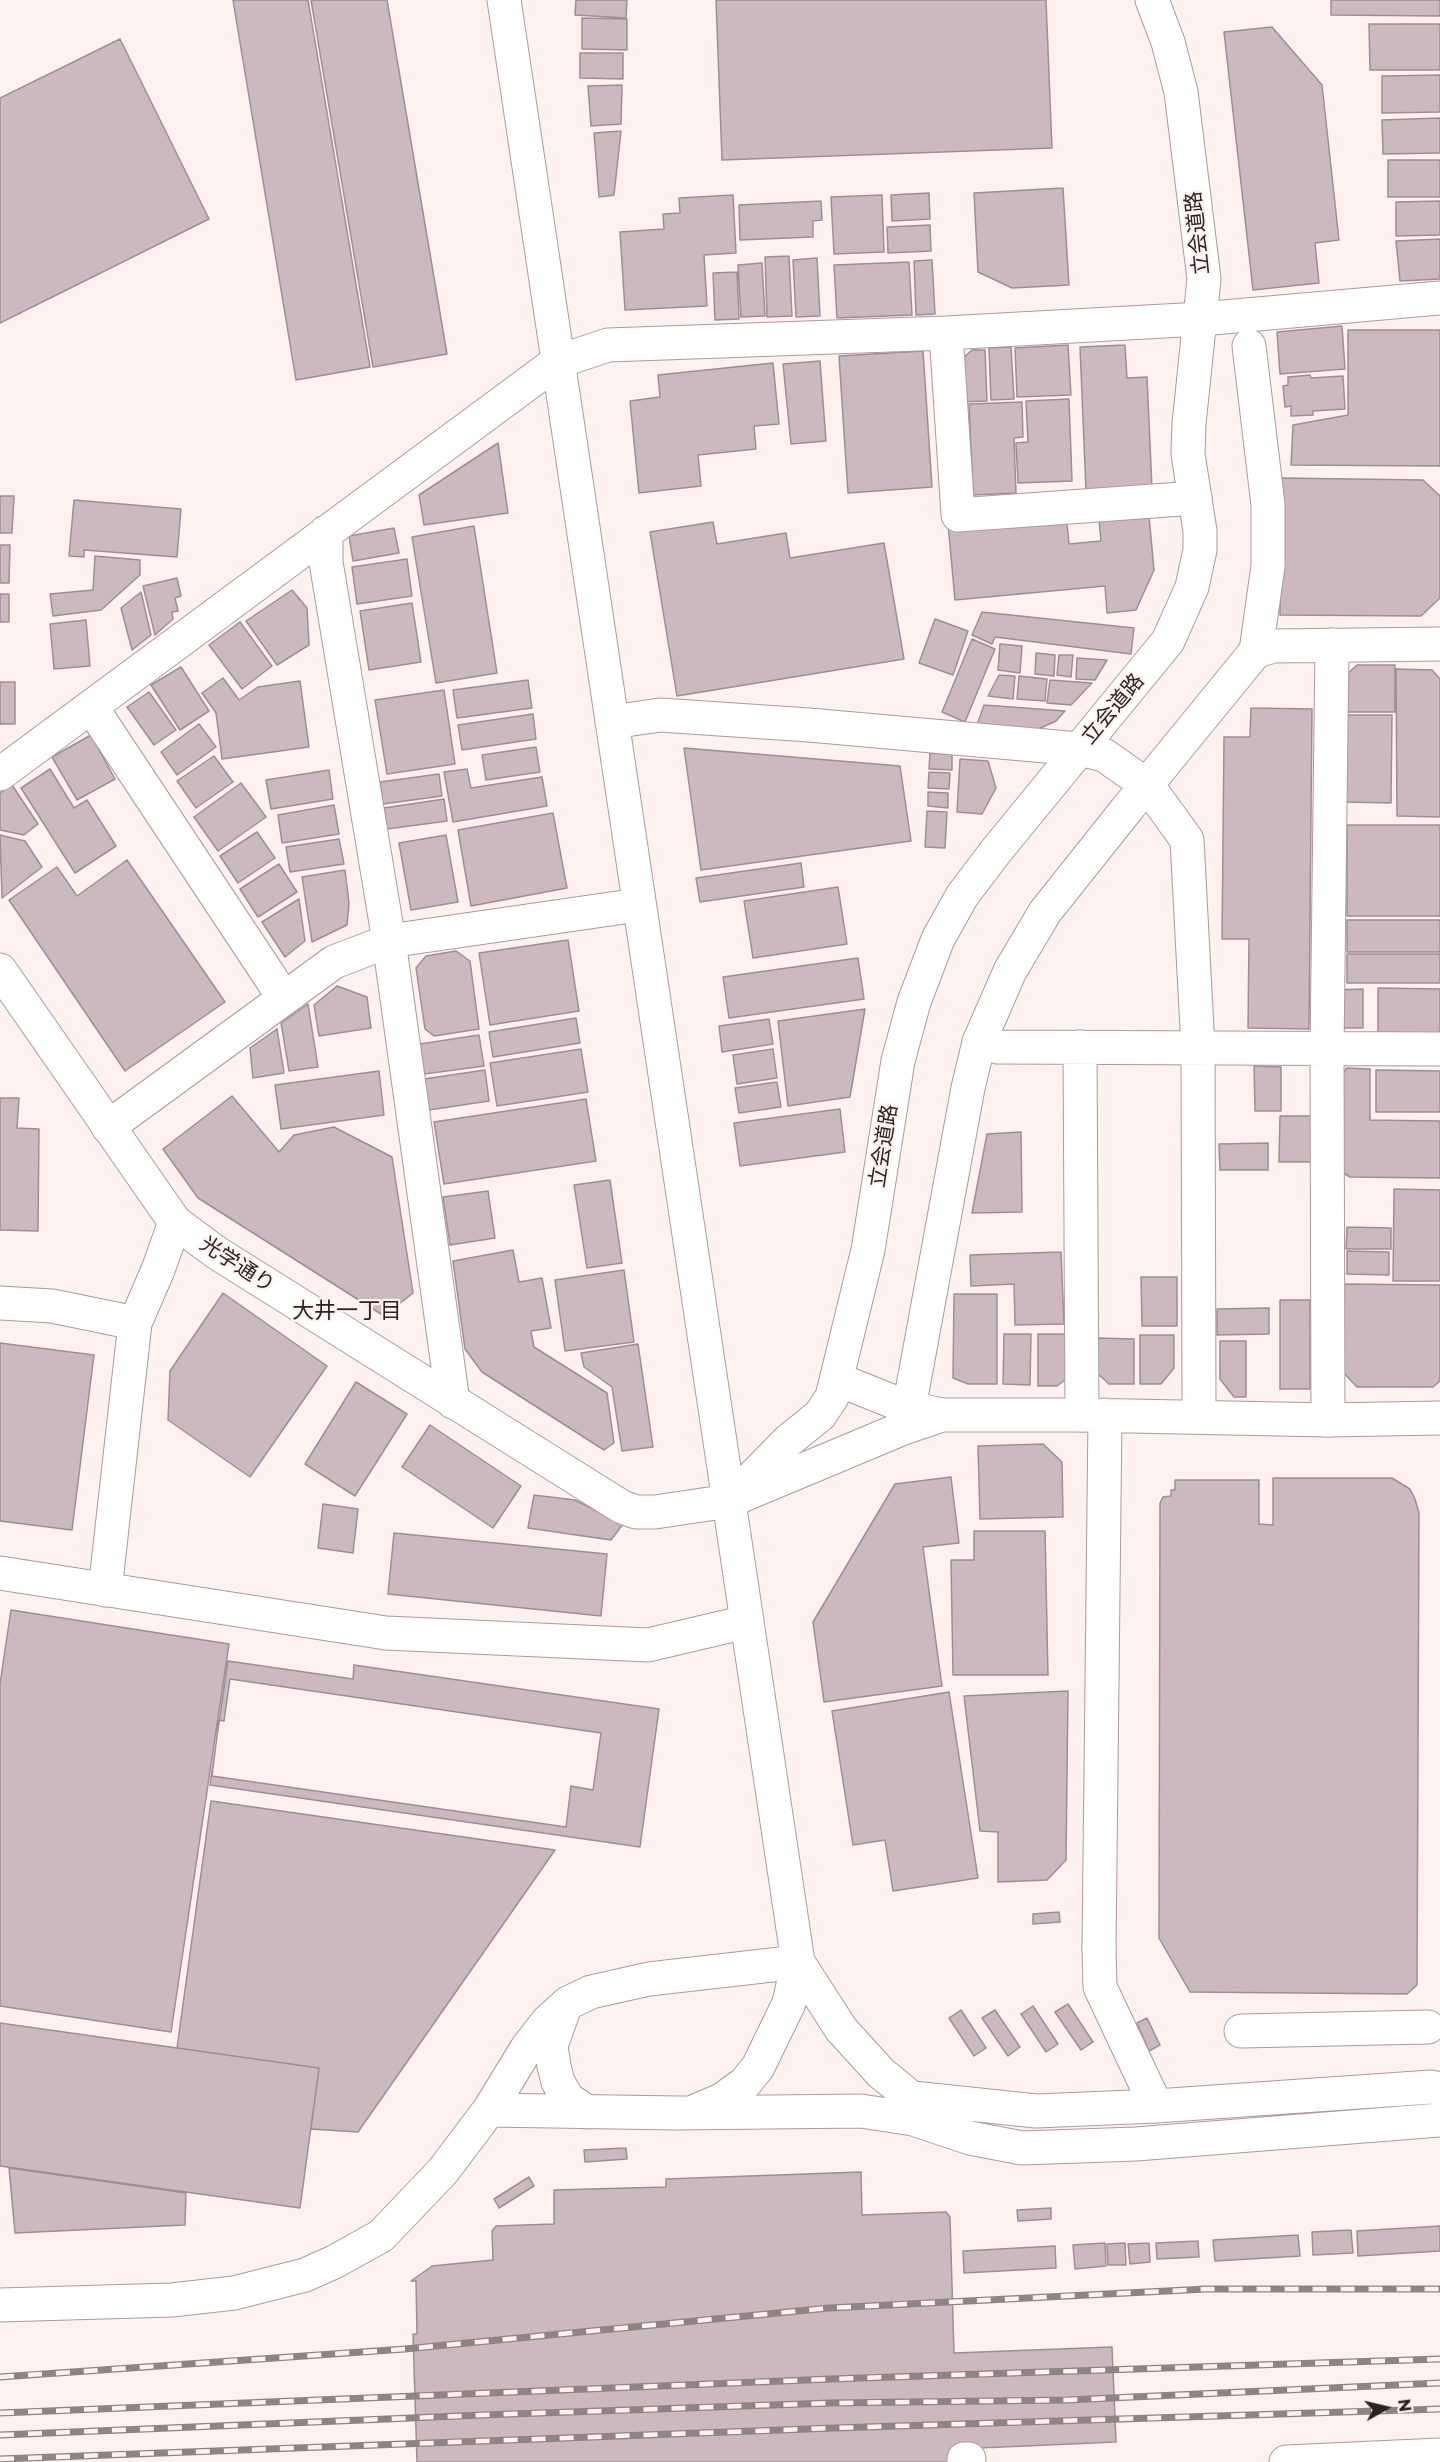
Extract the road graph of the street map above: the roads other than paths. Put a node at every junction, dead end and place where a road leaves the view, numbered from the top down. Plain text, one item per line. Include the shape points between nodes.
1 (504, 0) edge
2 (1152, 0) edge
3 (1440, 298) edge
4 (1201, 319) junction
5 (946, 333) junction
6 (1249, 346) dead end
7 (557, 363) junction
8 (1195, 498) junction
9 (326, 532) junction
10 (1440, 644) edge
11 (1332, 645) junction
12 (1256, 651) junction
13 (92, 708) junction
14 (612, 722) junction
15 (1079, 749) junction
16 (0, 774) edge
17 (1138, 798) junction
18 (638, 905) junction
19 (389, 941) junction
20 (0, 970) edge
21 (284, 998) junction
22 (979, 1042) junction
23 (1080, 1047) junction
24 (1198, 1048) junction
25 (1327, 1049) junction
26 (1440, 1049) edge
27 (108, 1127) junction
28 (175, 1222) junction
29 (0, 1303) edge
30 (135, 1323) junction
31 (839, 1380) junction
32 (453, 1402) junction
33 (909, 1408) junction
34 (942, 1415) junction
35 (1094, 1415) junction
36 (1199, 1417) junction
37 (1440, 1418) edge
38 (1328, 1420) junction
39 (729, 1501) junction
40 (0, 1574) edge
41 (105, 1590) junction
42 (747, 1622) junction
43 (798, 1962) junction
44 (568, 2003) junction
45 (1428, 2027) dead end
46 (1241, 2031) dead end
47 (1440, 2089) edge
48 (913, 2098) junction
49 (1156, 2106) junction
50 (489, 2110) junction
51 (587, 2112) junction
52 (691, 2113) junction
53 (1440, 2120) edge
54 (950, 2130) junction
55 (0, 2305) edge
56 (1440, 2455) edge
57 (1286, 2462) edge

1 - 7 street
2 - 4 street, 立会道路 via 1168,42 1180,92 1204,279
3 - 4 street
4 - 5 street
4 - 8 street, 立会道路 via 1189,424 1188,454
5 - 7 street via 608,345
5 - 8 street via 958,515
6 - 12 street via 1268,504 1268,566
7 - 9 street
7 - 14 street
8 - 15 street, 立会道路 via 1200,550 1179,623 1156,657
9 - 13 street
9 - 19 street via 326,562
10 - 11 street
11 - 12 street via 1274,646
11 - 25 street
12 - 17 street
13 - 16 street
13 - 21 street
14 - 15 street via 660,715
14 - 18 street
15 - 17 street via 1104,755
15 - 31 street, 立会道路 via 962,896 938,939 914,1002 898,1061 868,1250
17 - 22 street via 1045,912 1010,971
17 - 24 street via 1187,840
18 - 19 street
18 - 39 street
19 - 21 street via 334,962
19 - 32 street
20 - 27 street, 光学通り
21 - 27 street
22 - 23 street via 998,1047
22 - 33 street
23 - 24 street
23 - 35 street
24 - 25 street
24 - 36 street
25 - 26 street
25 - 38 street
27 - 28 street, 光学通り
28 - 30 street
28 - 32 street, 光学通り
29 - 30 street via 52,1306
30 - 41 street
31 - 33 street
31 - 39 street, 立会道路 via 820,1415 788,1441
32 - 39 street, 光学通り via 621,1508 655,1512
33 - 34 street
34 - 35 street
34 - 39 street, 光学通り
35 - 36 street
35 - 49 street via 1100,1987
36 - 38 street
37 - 38 street
39 - 42 street
40 - 41 street
41 - 42 street via 386,1633 619,1646 648,1645
42 - 43 street
43 - 44 street via 640,1981 591,1992
43 - 48 street via 841,2029 881,2073
43 - 52 street via 789,2003 758,2067 745,2083 723,2099
44 - 50 street via 527,2048
44 - 51 street via 554,2032 554,2066 568,2099
45 - 46 street
47 - 49 street
48 - 49 street via 1047,2111
48 - 54 street
50 - 51 street
50 - 55 street via 456,2155 398,2221 365,2247 305,2275 234,2294 172,2300
51 - 52 street
52 - 54 street via 861,2111 913,2119
53 - 54 street via 1057,2147 1000,2146
56 - 57 street

